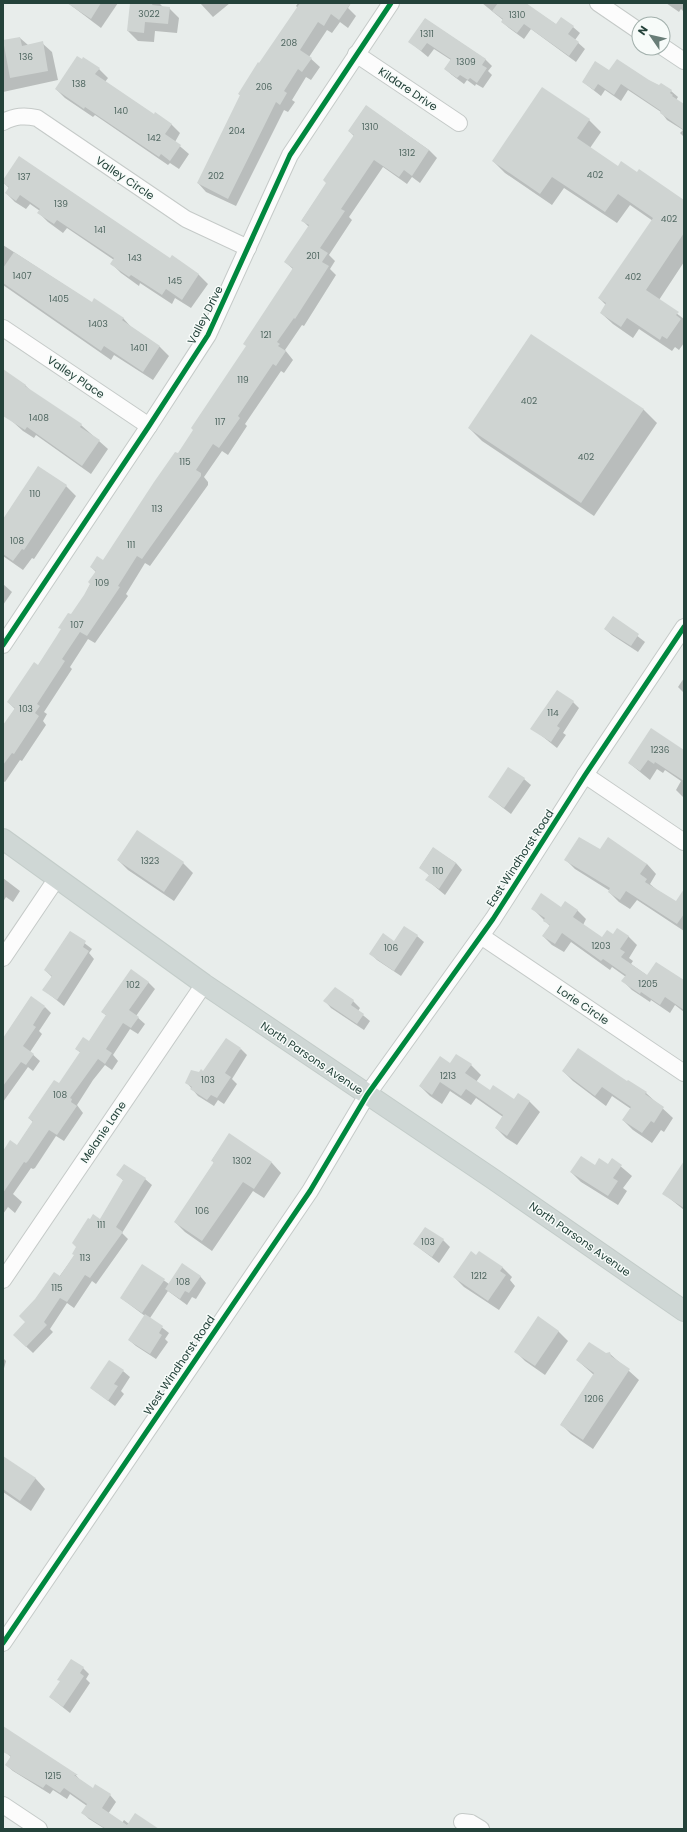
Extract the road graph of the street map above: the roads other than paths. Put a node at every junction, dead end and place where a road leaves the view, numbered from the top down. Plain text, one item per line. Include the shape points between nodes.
1 (391, 3) edge
2 (598, 3) edge
3 (631, 26) edge
4 (671, 52) edge
5 (356, 54) junction
6 (684, 61) edge
7 (3, 122) edge
8 (459, 123) dead end
9 (248, 248) junction
10 (3, 328) edge
11 (149, 426) junction
12 (684, 627) edge
13 (3, 645) edge
14 (585, 775) junction
15 (3, 839) edge
16 (684, 842) edge
17 (57, 878) junction
18 (481, 936) junction
19 (3, 958) edge
20 (204, 984) junction
21 (684, 1073) edge
22 (367, 1095) junction
23 (3, 1280) edge
24 (684, 1311) edge
25 (3, 1643) edge
26 (3, 1805) edge
27 (462, 1822) dead end
28 (39, 1829) edge
29 (481, 1829) edge

1 - 5 street, Valley Drive
2 - 3 street
4 - 6 street
5 - 8 street, Kildare Drive
5 - 9 street, Valley Drive via 290,155
7 - 9 street, Valley Circle via 15,117 37,118 186,219
9 - 11 street, Valley Drive via 208,335
10 - 11 street, Valley Place
11 - 13 street, Valley Drive
12 - 14 street, East Windhorst Road
14 - 16 street
14 - 18 street, East Windhorst Road
15 - 17 main road, North Parsons Avenue
17 - 19 street
17 - 20 main road, North Parsons Avenue
18 - 21 street, Lorie Circle
18 - 22 street, East Windhorst Road
20 - 22 main road, North Parsons Avenue
20 - 23 street, Melanie Lane
22 - 24 main road, North Parsons Avenue
22 - 25 street, West Windhorst Road via 306,1196
26 - 28 street
27 - 29 street via 471,1823

